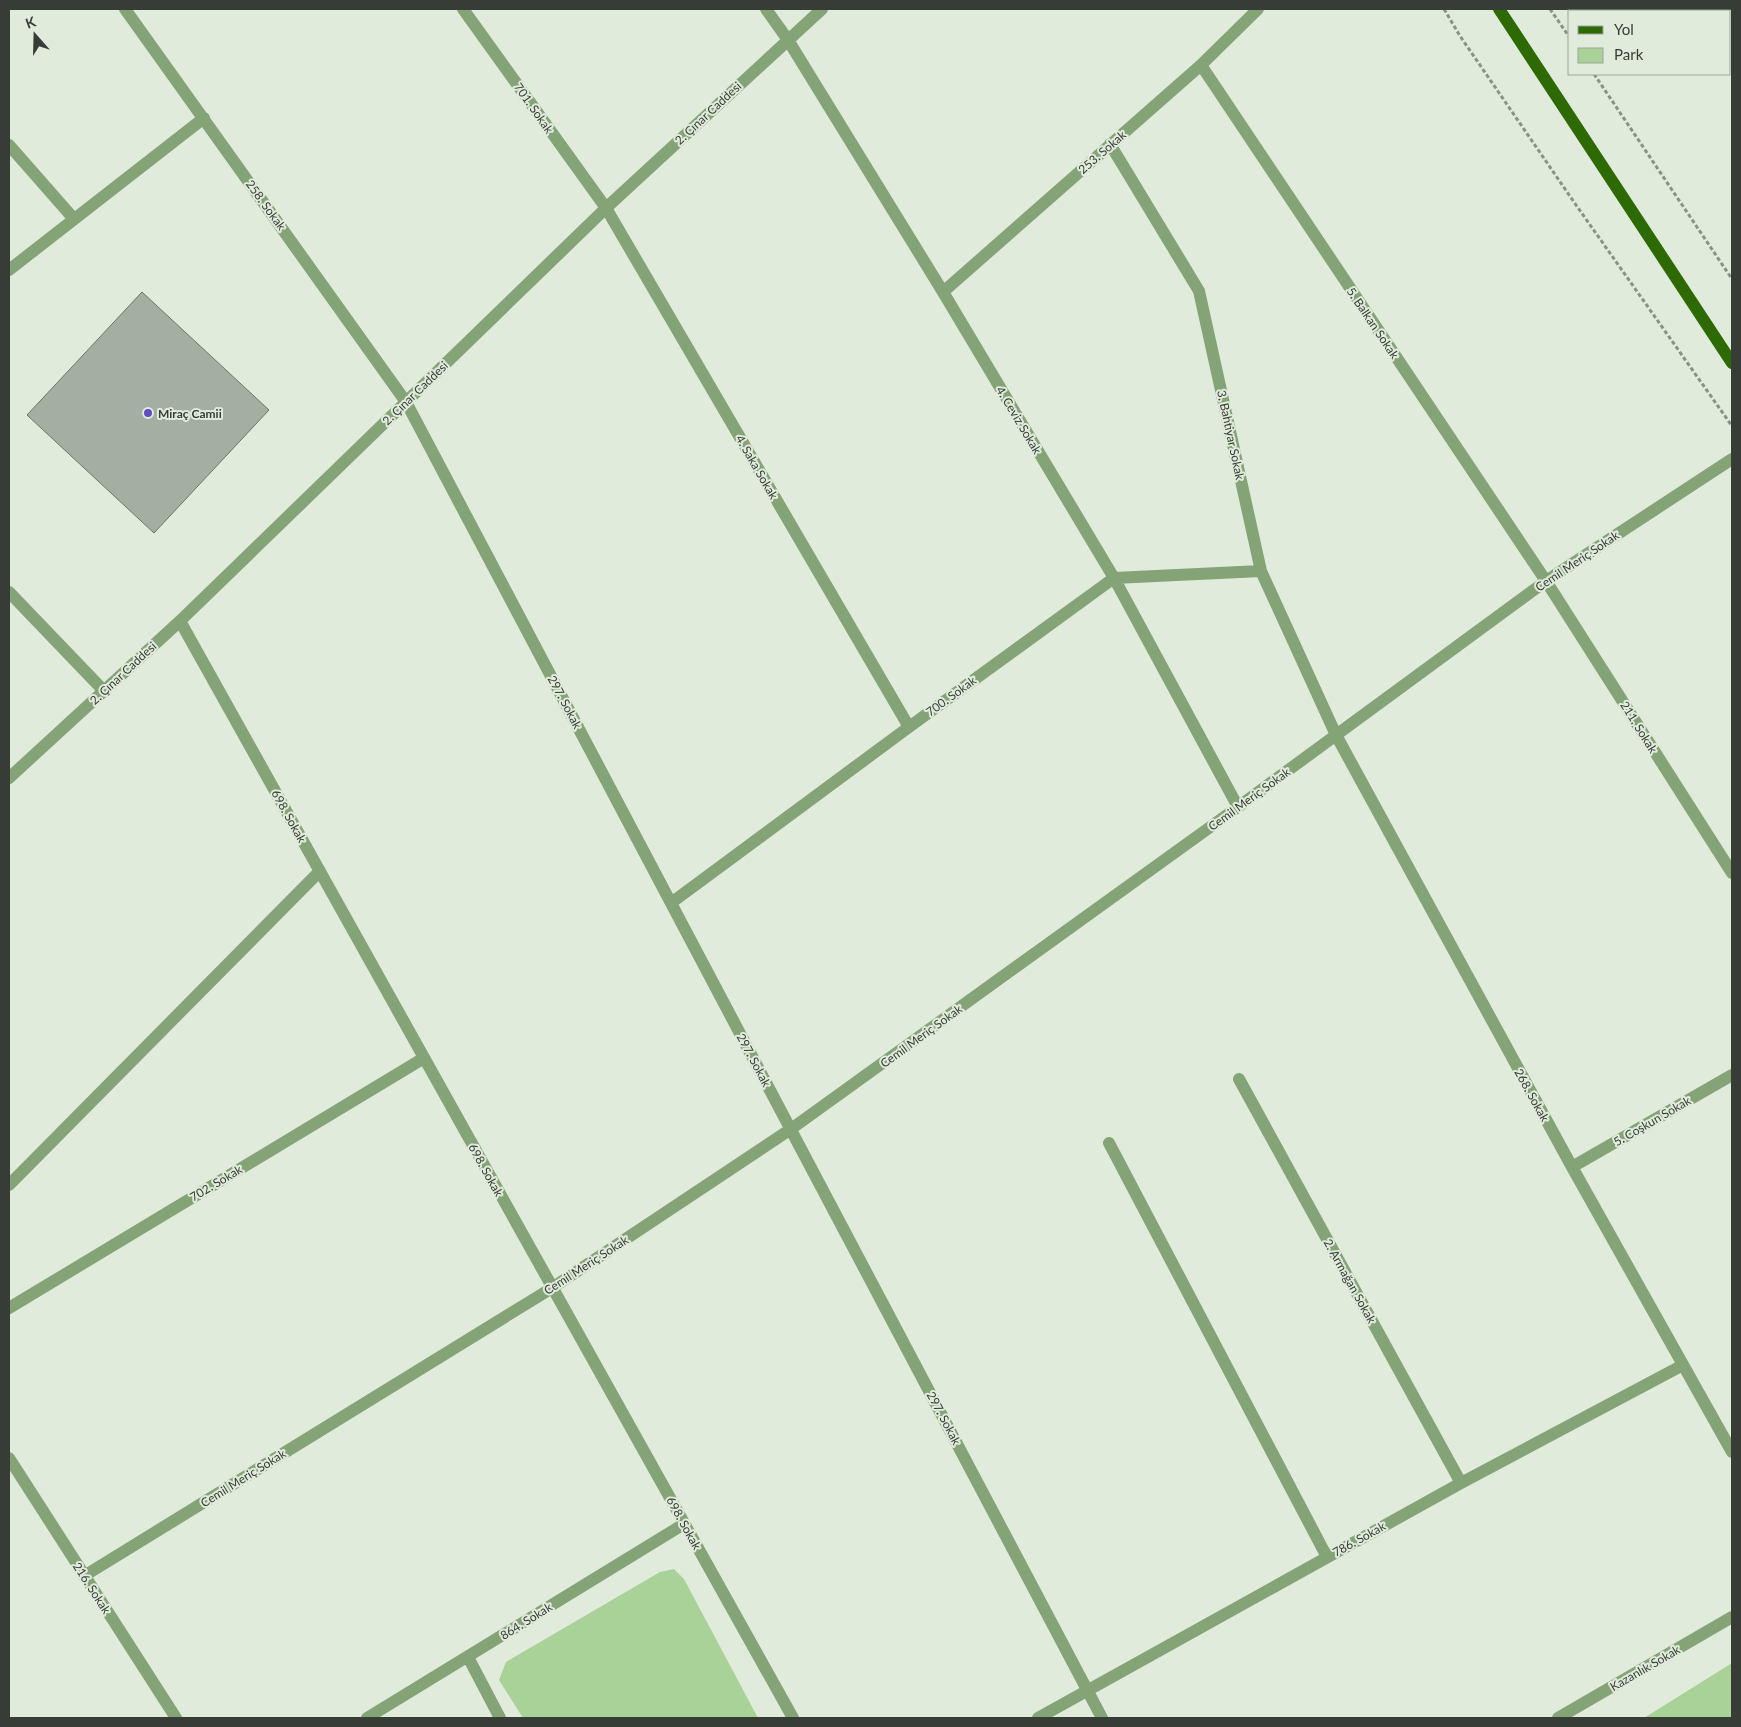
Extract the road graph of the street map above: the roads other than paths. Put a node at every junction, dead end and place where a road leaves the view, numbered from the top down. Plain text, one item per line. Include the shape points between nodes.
1 (125, 9) edge
2 (464, 9) edge
3 (766, 9) edge
4 (822, 9) edge
5 (1258, 9) edge
6 (1499, 9) edge
7 (788, 40) junction
8 (1201, 64) junction
9 (204, 118) junction
10 (1110, 144) junction
11 (9, 145) edge
12 (606, 208) junction
13 (74, 219) junction
14 (9, 270) edge
15 (943, 292) junction
16 (1732, 363) edge
17 (406, 402) junction
18 (1732, 459) edge
19 (1261, 571) junction
20 (1114, 578) junction
21 (1546, 581) junction
22 (9, 592) edge
23 (180, 621) junction
24 (104, 691) junction
25 (909, 727) junction
26 (1336, 735) junction
27 (9, 778) edge
28 (1238, 807) junction
29 (320, 871) junction
30 (1732, 873) edge
31 (671, 903) junction
32 (424, 1058) junction
33 (1732, 1075) edge
34 (1239, 1079) dead end
35 (791, 1130) junction
36 (1109, 1144) dead end
37 (1572, 1167) junction
38 (9, 1185) edge
39 (552, 1288) junction
40 (9, 1308) edge
41 (1683, 1365) junction
42 (1732, 1452) edge
43 (9, 1458) edge
44 (1461, 1483) junction
45 (684, 1524) junction
46 (1327, 1557) junction
47 (84, 1576) junction
48 (1732, 1617) edge
49 (468, 1658) junction
50 (1088, 1691) junction
51 (176, 1718) edge
52 (367, 1718) edge
53 (500, 1718) edge
54 (793, 1718) edge
55 (1038, 1718) edge
56 (1102, 1718) edge
57 (1558, 1718) edge

1 - 9 street, 258. Sokak
2 - 12 street, 701. Sokak
3 - 7 street, 4. Ceviz Sokak
4 - 7 street, 2. Çınar Caddesi
5 - 8 street, 253. Sokak
6 - 16 main road
7 - 12 street, 2. Çınar Caddesi
7 - 15 street, 4. Ceviz Sokak
8 - 10 street, 253. Sokak
8 - 21 street, 5. Balkan Sokak
9 - 13 street
9 - 17 street, 258. Sokak
10 - 15 street, 253. Sokak
10 - 19 street, 3. Bahtiyar Sokak via 1199,291
11 - 13 street
12 - 17 street, 2. Çınar Caddesi
12 - 25 street, 4. Saka Sokak
13 - 14 street
15 - 20 street, 4. Ceviz Sokak
17 - 23 street, 2. Çınar Caddesi
17 - 31 street, 297. Sokak
18 - 21 street, Cemil Meriç Sokak
19 - 20 street
19 - 26 street, 3. Bahtiyar Sokak
20 - 25 street, 700. Sokak
20 - 28 street, 4. Ceviz Sokak
21 - 26 street, Cemil Meriç Sokak
21 - 30 street, 211. Sokak
22 - 24 street
23 - 24 street, 2. Çınar Caddesi
23 - 29 street, 698. Sokak
24 - 27 street, 2. Çınar Caddesi
25 - 31 street, 700. Sokak
26 - 28 street, Cemil Meriç Sokak
26 - 37 street, 268. Sokak
28 - 35 street, Cemil Meriç Sokak
29 - 32 street, 698. Sokak
29 - 38 street
31 - 35 street, 297. Sokak
32 - 39 street, 698. Sokak
32 - 40 street, 702. Sokak
33 - 37 street, 5. Coşkun Sokak
34 - 44 street, 2. Armağan Sokak
35 - 39 street, Cemil Meriç Sokak
35 - 50 street, 297. Sokak
36 - 46 street
37 - 41 street, 268. Sokak
39 - 45 street, 698. Sokak
39 - 47 street, Cemil Meriç Sokak
41 - 42 street, 268. Sokak
41 - 44 street, 786. Sokak
43 - 47 street, 216. Sokak
44 - 46 street, 786. Sokak
45 - 49 street, 864. Sokak
45 - 54 street, 698. Sokak
46 - 50 street, 786. Sokak
47 - 51 street, 216. Sokak
48 - 57 street, Kazanlık Sokak
49 - 52 street, 864. Sokak
49 - 53 street
50 - 55 street, 786. Sokak
50 - 56 street, 297. Sokak

